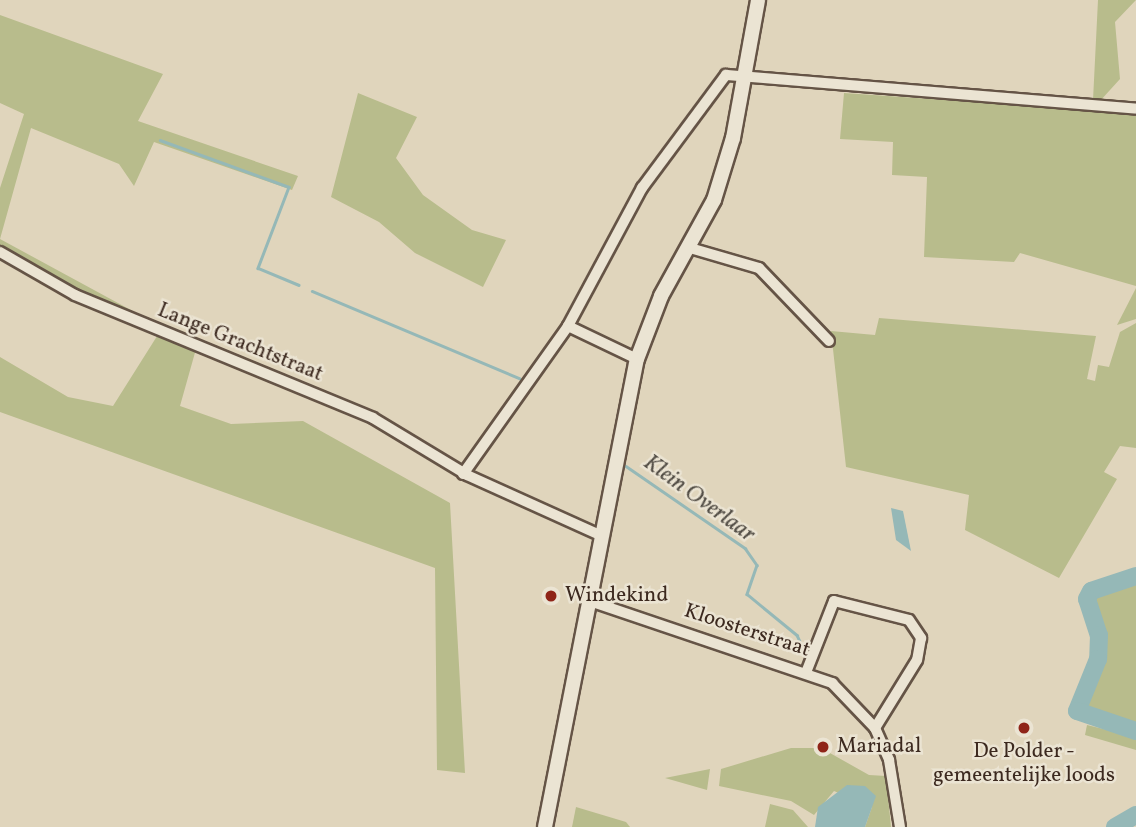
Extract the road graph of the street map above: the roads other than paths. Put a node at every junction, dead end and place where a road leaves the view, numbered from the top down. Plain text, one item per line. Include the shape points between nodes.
1 (758, 0) edge
2 (747, 75) junction
3 (1136, 109) edge
4 (690, 248) junction
5 (0, 252) edge
6 (568, 326) junction
7 (829, 341) dead end
8 (637, 359) junction
9 (463, 474) junction
10 (602, 536) junction
11 (590, 601) junction
12 (807, 670) junction
13 (874, 728) junction
14 (545, 827) edge
15 (900, 827) edge

1 - 2 main road
2 - 3 street via 929,96
2 - 4 main road via 714,200
2 - 6 street via 720,79 660,161
4 - 7 street via 759,268
4 - 8 main road via 661,296
5 - 9 street, Lange Grachtstraat via 75,295 373,418
6 - 8 street
6 - 9 street
8 - 10 main road
9 - 10 street, Lange Grachtstraat
10 - 11 main road
11 - 12 street, Kloosterstraat
11 - 14 main road
12 - 13 street, Kloosterstraat via 849,695
12 - 13 street via 834,601 909,620 921,638 906,682
13 - 15 street, Kloosterstraat via 889,760

